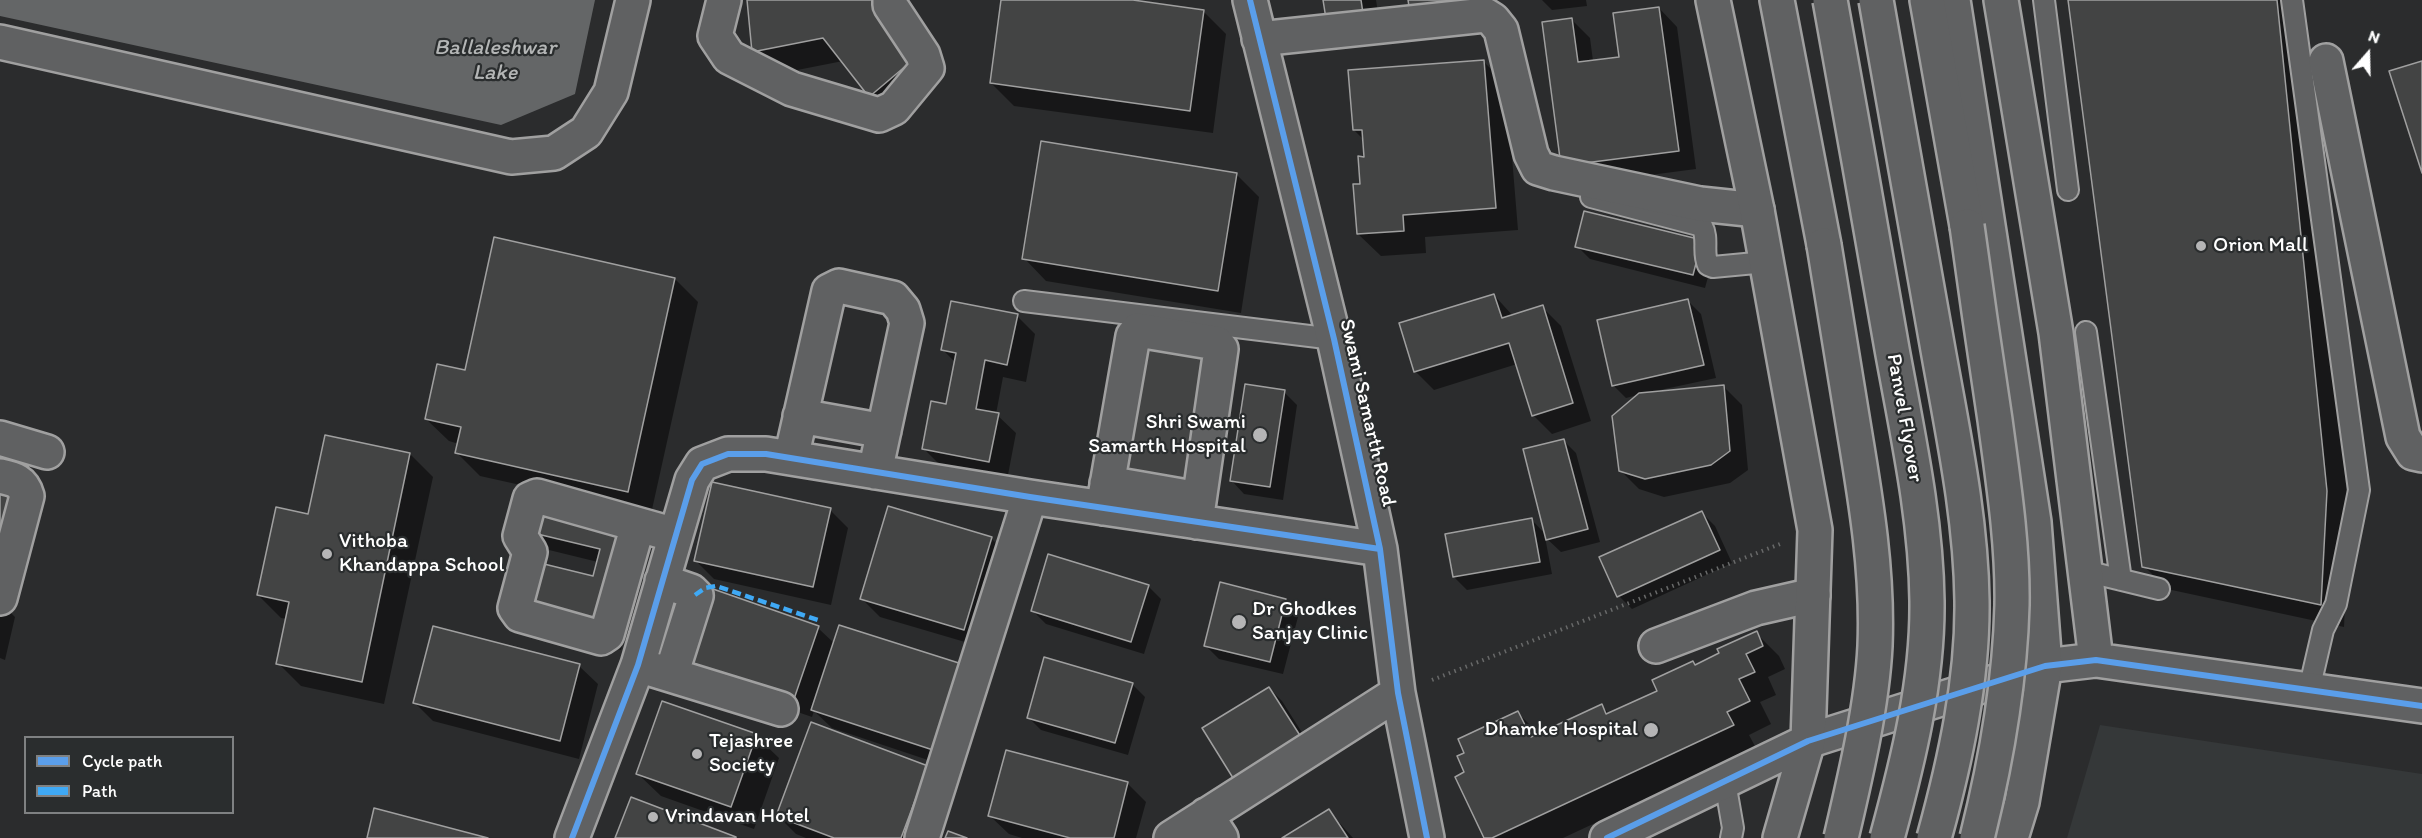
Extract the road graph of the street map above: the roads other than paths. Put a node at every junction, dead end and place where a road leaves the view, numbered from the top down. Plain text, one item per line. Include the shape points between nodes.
1 (633, 0) edge
2 (724, 0) edge
3 (890, 0) edge
4 (1250, 0) edge
5 (1713, 0) edge
6 (1777, 0) edge
7 (1830, 0) edge
8 (1875, 0) edge
9 (1927, 0) edge
10 (1953, 0) edge
11 (2001, 0) edge
12 (2044, 0) edge
13 (2292, 0) edge
14 (1259, 39) junction
15 (0, 42) edge
16 (2326, 61) dead end
17 (2068, 190) dead end
18 (1591, 197) dead end
19 (1757, 210) junction
20 (1767, 262) junction
21 (1024, 301) dead end
22 (2086, 332) dead end
23 (1334, 339) junction
24 (800, 416) junction
25 (884, 431) junction
26 (0, 438) edge
27 (47, 452) dead end
28 (2422, 455) edge
29 (791, 458) junction
30 (875, 472) junction
31 (0, 476) edge
32 (1105, 495) junction
33 (1030, 497) junction
34 (1197, 510) junction
35 (638, 525) junction
36 (675, 535) junction
37 (1380, 549) junction
38 (2085, 571) junction
39 (2121, 580) junction
40 (662, 581) junction
41 (2159, 589) dead end
42 (1813, 595) junction
43 (0, 598) edge
44 (1656, 646) dead end
45 (2096, 660) junction
46 (638, 665) junction
47 (2045, 666) junction
48 (671, 675) junction
49 (2309, 690) junction
50 (1398, 693) junction
51 (2422, 705) edge
52 (782, 709) dead end
53 (1808, 741) junction
54 (1725, 782) junction
55 (1195, 832) edge
56 (572, 838) edge
57 (922, 838) edge
58 (1427, 838) edge
59 (1607, 838) edge
60 (1731, 838) edge
61 (1780, 838) edge
62 (1841, 838) edge
63 (1887, 838) edge
64 (1934, 838) edge
65 (1977, 838) edge
66 (2011, 838) edge

1 - 15 main road via 611,92 586,132 554,153 511,157
2 - 3 main road via 716,36 729,57 792,89 879,115 894,108 927,68
4 - 14 main road, Swami Samarth Road
5 - 19 main road
6 - 62 main road, bridge via 1824,245 1873,545 1875,648 1856,776
7 - 63 main road, Panvel Flyover, bridge via 1924,540 1925,651 1901,788
8 - 64 main road, bridge via 1969,536 1970,654 1961,721
9 - 65 main road, bridge via 1967,226 2009,536 2012,603 2008,671
10 - 47 main road via 2034,522
11 - 38 main road via 2056,333
12 - 17 lane
13 - 49 lane via 2360,490 2336,604 2323,630
14 - 19 main road via 1485,15 1501,30 1531,154 1538,168 1700,204
14 - 23 main road, Swami Samarth Road
16 - 28 main road via 2403,437 2413,453
18 - 20 lane via 1702,226 1706,233 1705,260 1713,267
19 - 20 main road
20 - 42 main road via 1815,530
21 - 23 lane
22 - 39 lane
23 - 37 main road, Swami Samarth Road
24 - 25 main road
24 - 25 main road via 829,291 839,286 893,298 903,310 907,323
24 - 29 main road
25 - 30 main road
26 - 27 main road
29 - 30 main road
29 - 36 main road via 728,454 702,464 692,480
30 - 33 main road
31 - 43 main road via 16,480 27,496
32 - 33 main road
32 - 34 main road
32 - 34 main road via 1133,336 1138,330 1216,343 1221,349
33 - 57 main road
34 - 37 main road
35 - 35 main road via 537,496 530,499 520,536 530,552 515,608 520,615 601,638 607,634
35 - 36 main road
36 - 40 main road
37 - 50 main road, Swami Samarth Road
38 - 39 lane
38 - 45 main road
39 - 41 lane
40 - 46 main road
40 - 48 main road via 696,596
42 - 44 main road via 1756,608
42 - 53 main road
45 - 47 main road
45 - 49 main road
46 - 48 main road
46 - 56 main road
47 - 53 main road
47 - 66 main road via 2022,802
48 - 52 main road
49 - 51 main road
50 - 55 main road
50 - 58 main road, Swami Samarth Road
53 - 54 main road
53 - 61 main road
54 - 59 main road
54 - 60 lane via 1733,828

